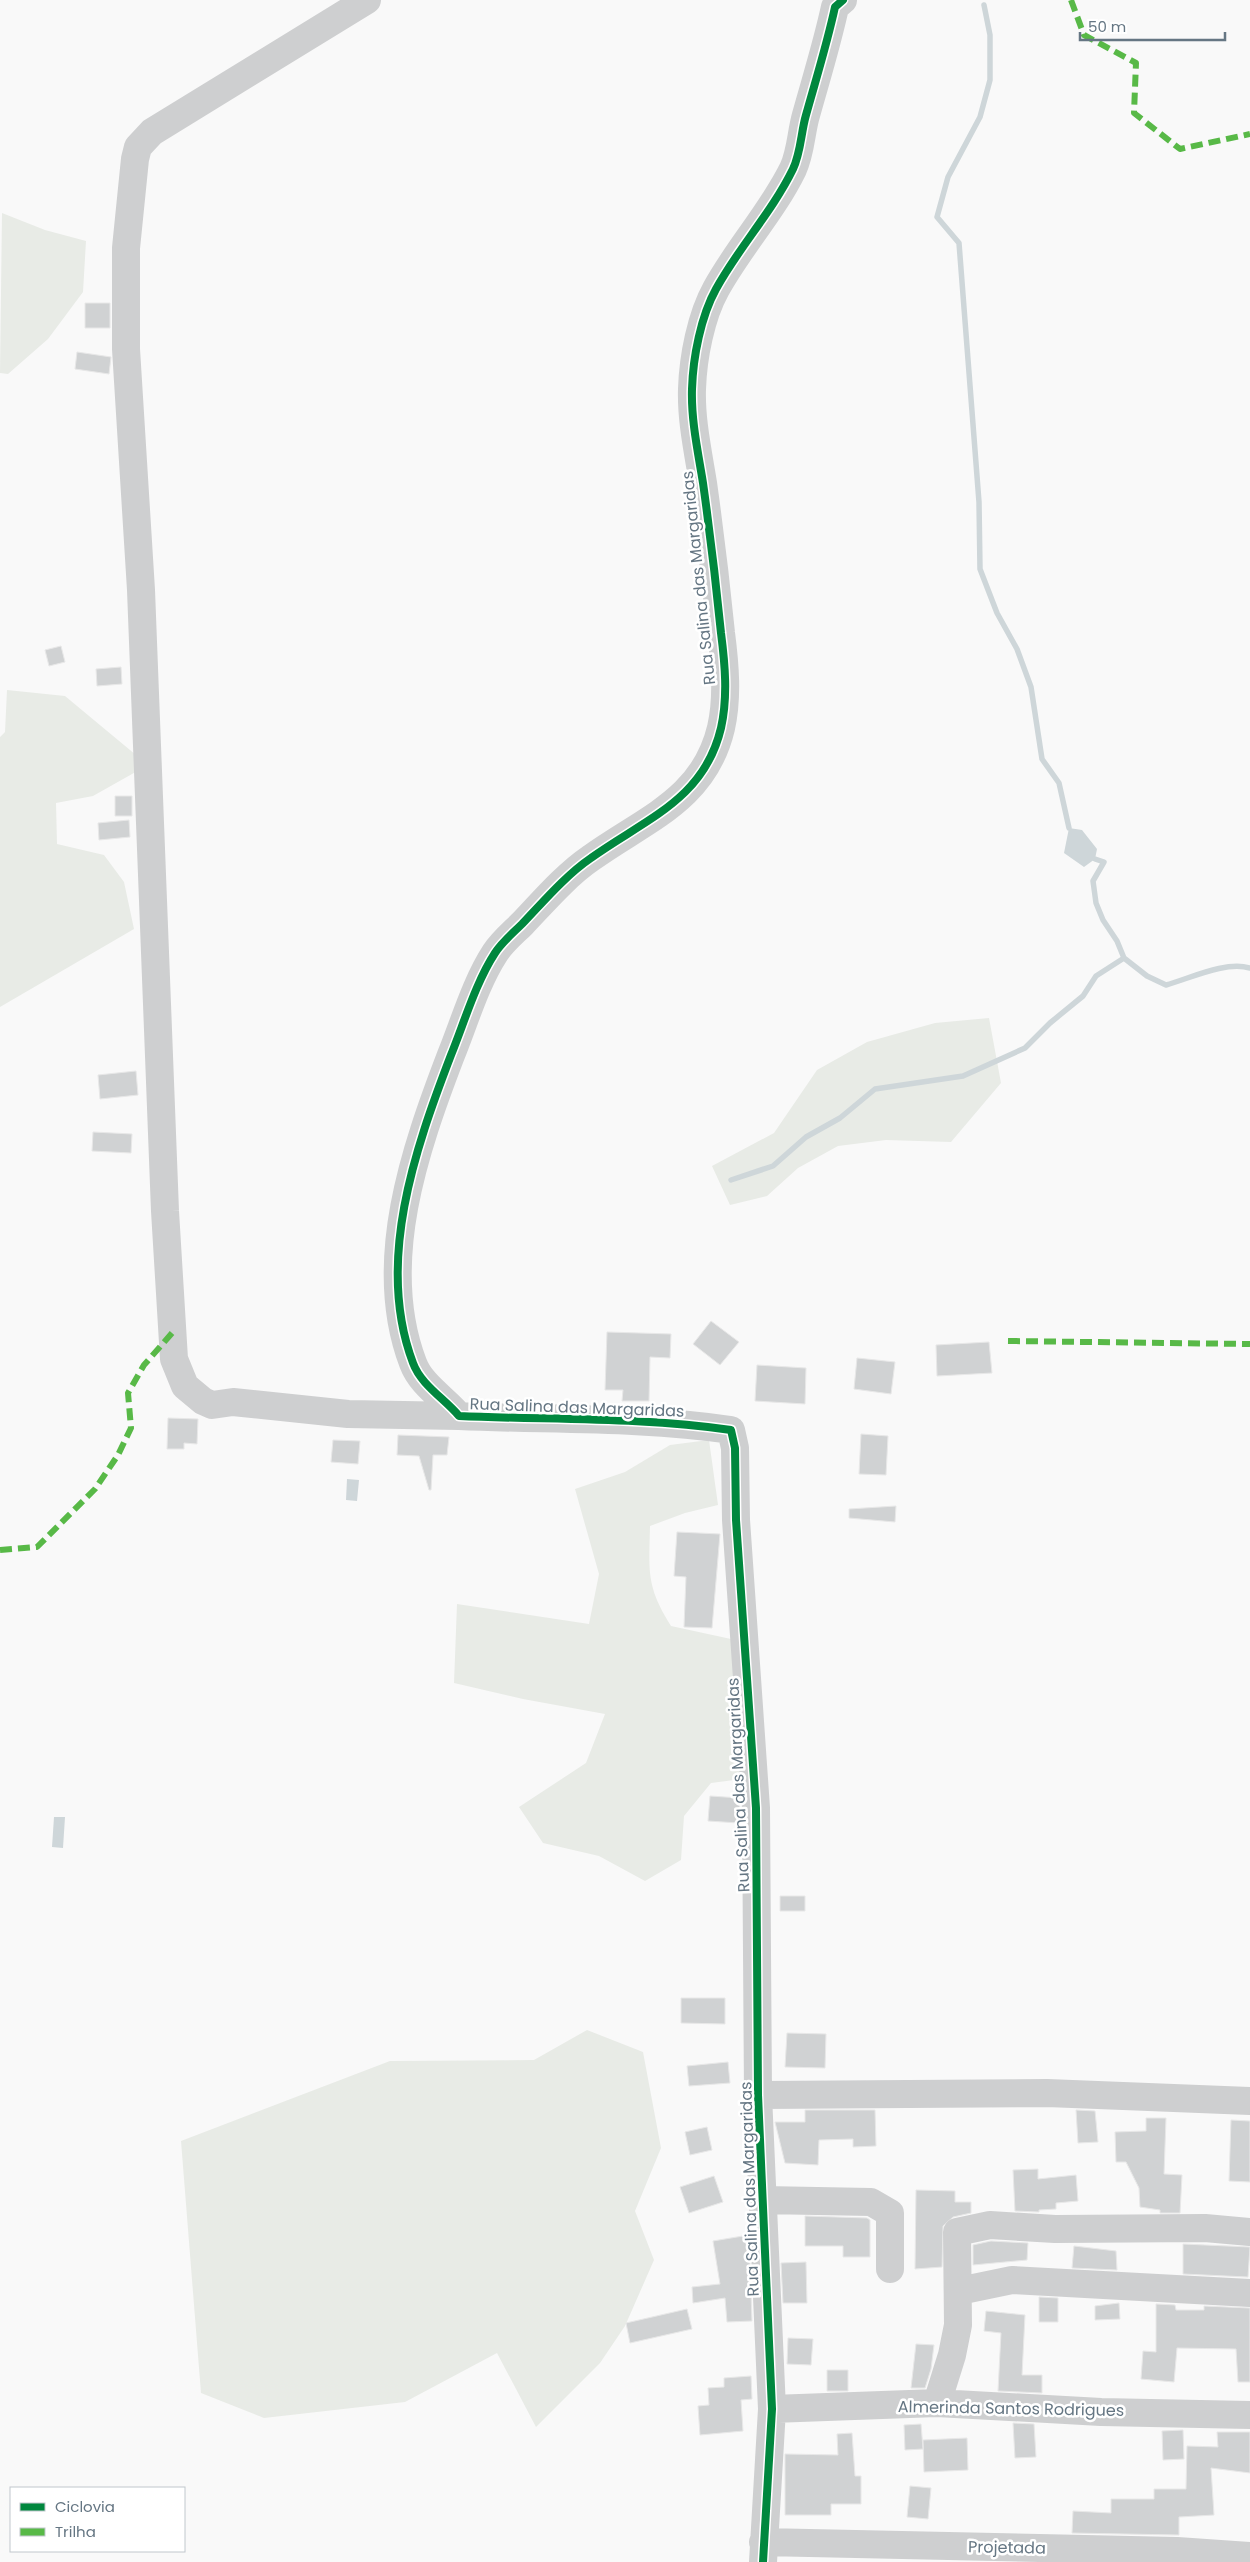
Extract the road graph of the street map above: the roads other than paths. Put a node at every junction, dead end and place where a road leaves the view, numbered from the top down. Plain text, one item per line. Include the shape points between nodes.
1 (367, 0) edge
2 (843, 0) edge
3 (459, 1416) junction
4 (758, 2094) junction
5 (1250, 2101) edge
6 (763, 2200) junction
7 (1250, 2232) edge
8 (890, 2270) dead end
9 (959, 2291) junction
10 (1250, 2294) edge
11 (937, 2403) junction
12 (772, 2409) junction
13 (1250, 2415) edge
14 (763, 2552) edge
15 (1250, 2556) edge

1 - 3 street via 152,132 138,147 135,159 126,248 126,349 141,600 165,1211 174,1359 185,1386 212,1405 233,1402 348,1414
2 - 3 street, Rua Salina das Margaridas via 835,8 796,163 777,200 714,292 698,351 692,389 726,673 722,727 707,766 693,785 652,821 588,859 495,952 440,1084 414,1164 403,1213 397,1280 404,1333 414,1367
3 - 4 street, Rua Salina das Margaridas via 698,1425 731,1430 735,1448 736,1520 756,1808
4 - 5 street via 1047,2093
4 - 6 street, Rua Salina das Margaridas
6 - 8 street via 871,2202 890,2213
6 - 12 street, Rua Salina das Margaridas
7 - 9 street via 1205,2228 1054,2229 990,2225 958,2232
9 - 10 street via 1012,2280
9 - 11 street via 958,2325
11 - 12 street, Almerinda Santos Rodrigues
11 - 13 street, Almerinda Santos Rodrigues via 1101,2412
12 - 14 street, Rua Salina das Margaridas
14 - 15 street, Projetada via 1177,2551

